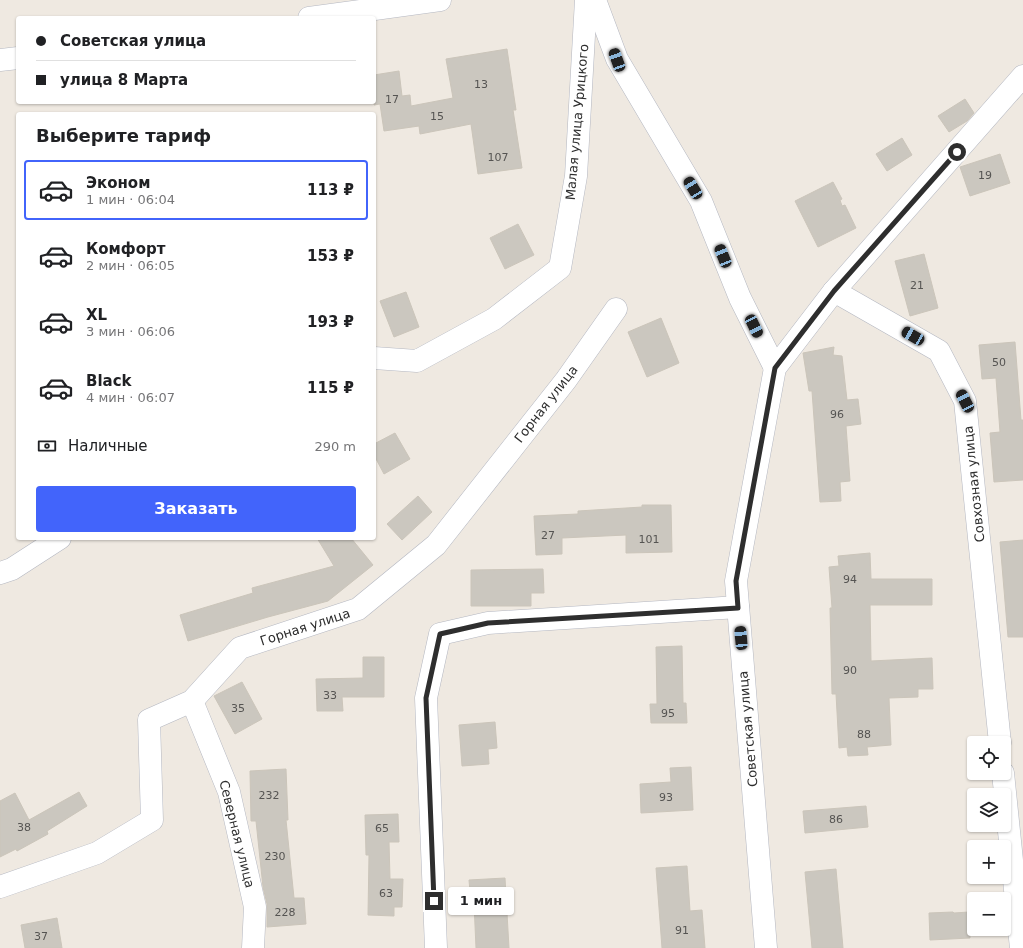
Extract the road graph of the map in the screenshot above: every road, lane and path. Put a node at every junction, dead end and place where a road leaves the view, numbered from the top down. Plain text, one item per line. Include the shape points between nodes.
1 (440, 0) edge
2 (586, 0) edge
3 (595, 0) edge
4 (324, 16) edge
5 (16, 58) edge
6 (0, 60) edge
7 (1023, 76) edge
8 (834, 291) junction
9 (616, 309) dead end
10 (376, 358) edge
11 (775, 368) junction
12 (57, 540) edge
13 (0, 573) edge
14 (738, 608) junction
15 (192, 702) junction
16 (999, 736) edge
17 (1004, 780) edge
18 (0, 887) edge
19 (253, 948) edge
20 (436, 948) edge
21 (766, 948) edge
22 (1021, 948) edge

1 - 4 street
2 - 10 street, Малая улица Урицкого via 576,176 560,268 494,319 417,361
3 - 11 street via 617,60 701,201 740,298
5 - 6 street
7 - 8 street, Советская улица
8 - 11 street, Советская улица
8 - 16 street, Совхозная улица via 939,351 965,401
9 - 15 street, Горная улица via 566,380 436,545 358,609 240,648
11 - 14 street, Советская улица via 736,581
12 - 13 street via 12,569
14 - 20 street via 488,623 440,634 426,698
14 - 21 street, Советская улица
15 - 18 street, Горная улица via 149,720 152,820 97,853
15 - 19 street, Северная улица via 229,792 255,907
17 - 22 street

